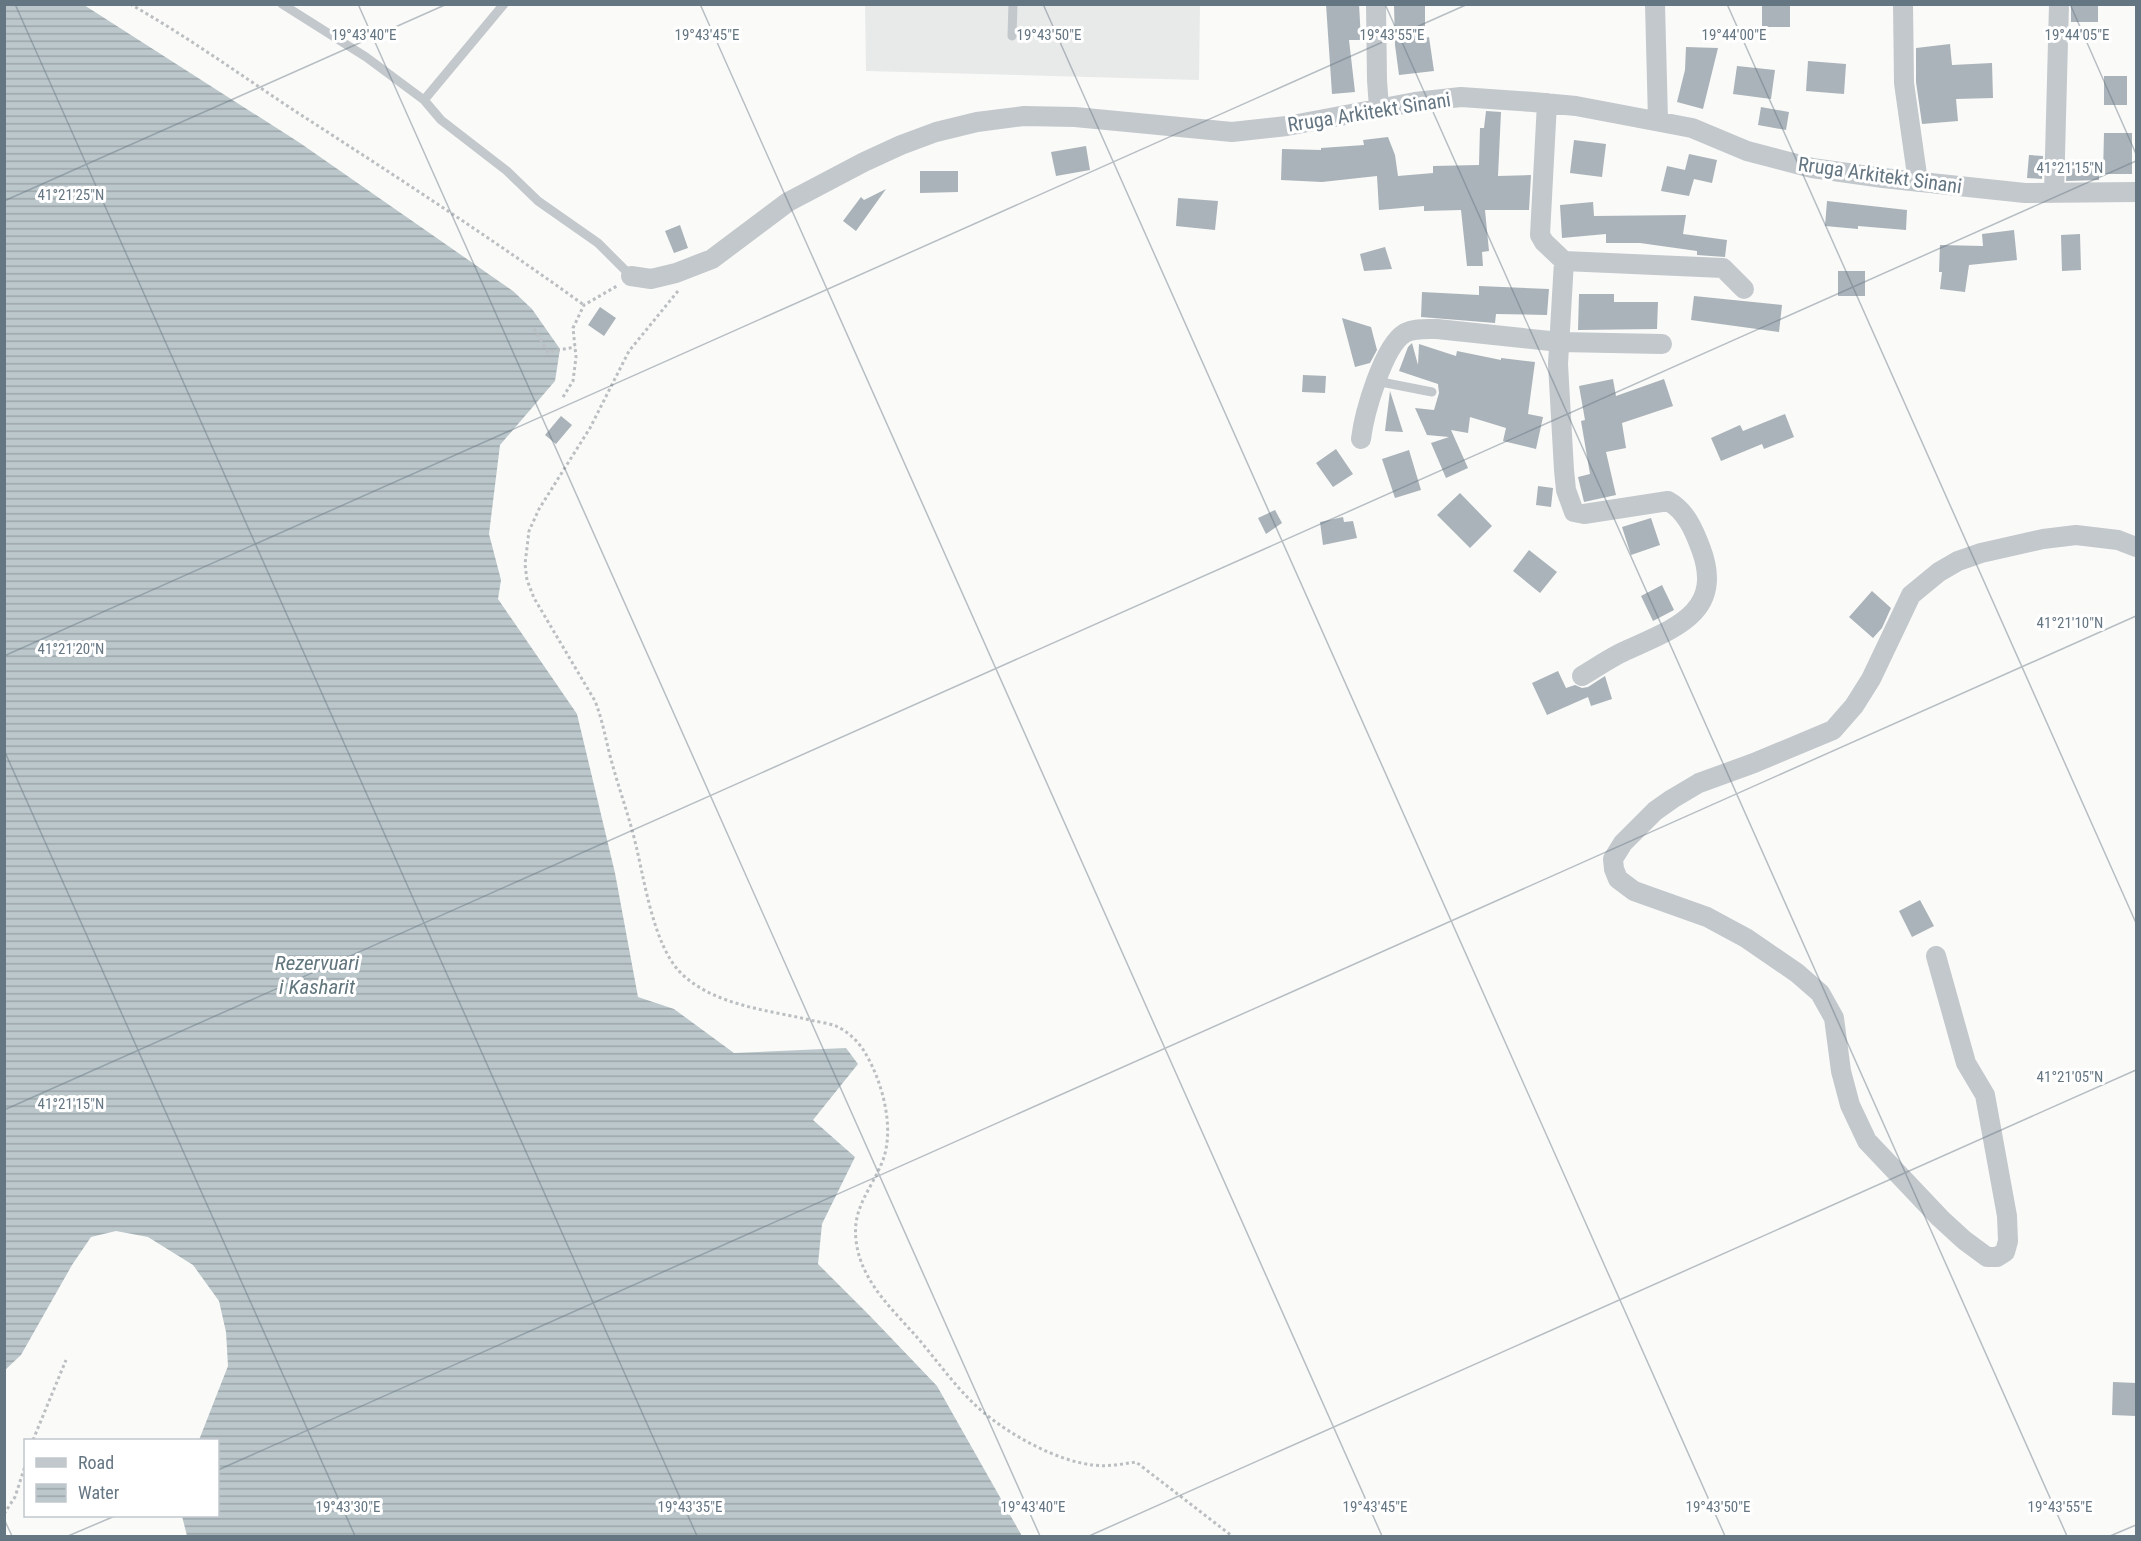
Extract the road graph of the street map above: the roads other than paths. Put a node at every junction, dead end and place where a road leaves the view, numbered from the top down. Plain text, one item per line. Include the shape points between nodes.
1 (282, 4) edge
2 (504, 4) edge
3 (1012, 4) edge
4 (1376, 4) edge
5 (1655, 4) edge
6 (1903, 4) edge
7 (2059, 4) edge
8 (1012, 36) dead end
9 (424, 100) junction
10 (1547, 103) junction
11 (1379, 108) junction
12 (1658, 120) junction
13 (1918, 182) junction
14 (2136, 192) edge
15 (2054, 193) junction
16 (1564, 261) junction
17 (632, 276) joint
18 (1744, 288) dead end
19 (1560, 342) junction
20 (1662, 344) dead end
21 (1376, 381) junction
22 (1432, 392) dead end
23 (1361, 439) dead end
24 (2136, 547) edge
25 (1582, 676) dead end
26 (1936, 956) dead end

1 - 9 lane via 366,57
2 - 9 lane
3 - 8 lane
4 - 11 street
5 - 12 street
6 - 13 street via 1904,83
7 - 15 street
9 - 17 lane via 441,120 507,171 538,201 598,243
10 - 11 street, Rruga Arkitekt Sinani via 1461,97
10 - 12 street, Rruga Arkitekt Sinani
10 - 16 street via 1540,235
11 - 17 street, Rruga Arkitekt Sinani via 1232,132 1075,117 1024,116 976,122 936,132 853,167 788,202 712,259 651,279
12 - 13 street, Rruga Arkitekt Sinani via 1692,128 1747,151 1812,168
13 - 15 street, Rruga Arkitekt Sinani
14 - 15 street, Rruga Arkitekt Sinani
16 - 18 street via 1723,268
16 - 19 street
19 - 20 street
19 - 21 street via 1418,329 1396,340
19 - 25 street via 1564,470 1574,512 1596,513 1668,501 1683,513 1695,533 1708,577 1701,602 1687,620
21 - 22 lane
21 - 23 street
24 - 26 street via 2118,540 2076,535 2043,539 1981,553 1939,572 1911,595 1871,679 1833,730 1699,783 1655,811 1623,843 1613,859 1618,879 1634,891 1707,917 1746,938 1797,972 1820,993 1834,1018 1841,1071 1857,1124 1867,1141 1964,1240 1988,1257 1997,1257 2005,1252 2008,1241 2007,1216 1985,1095 1966,1063

